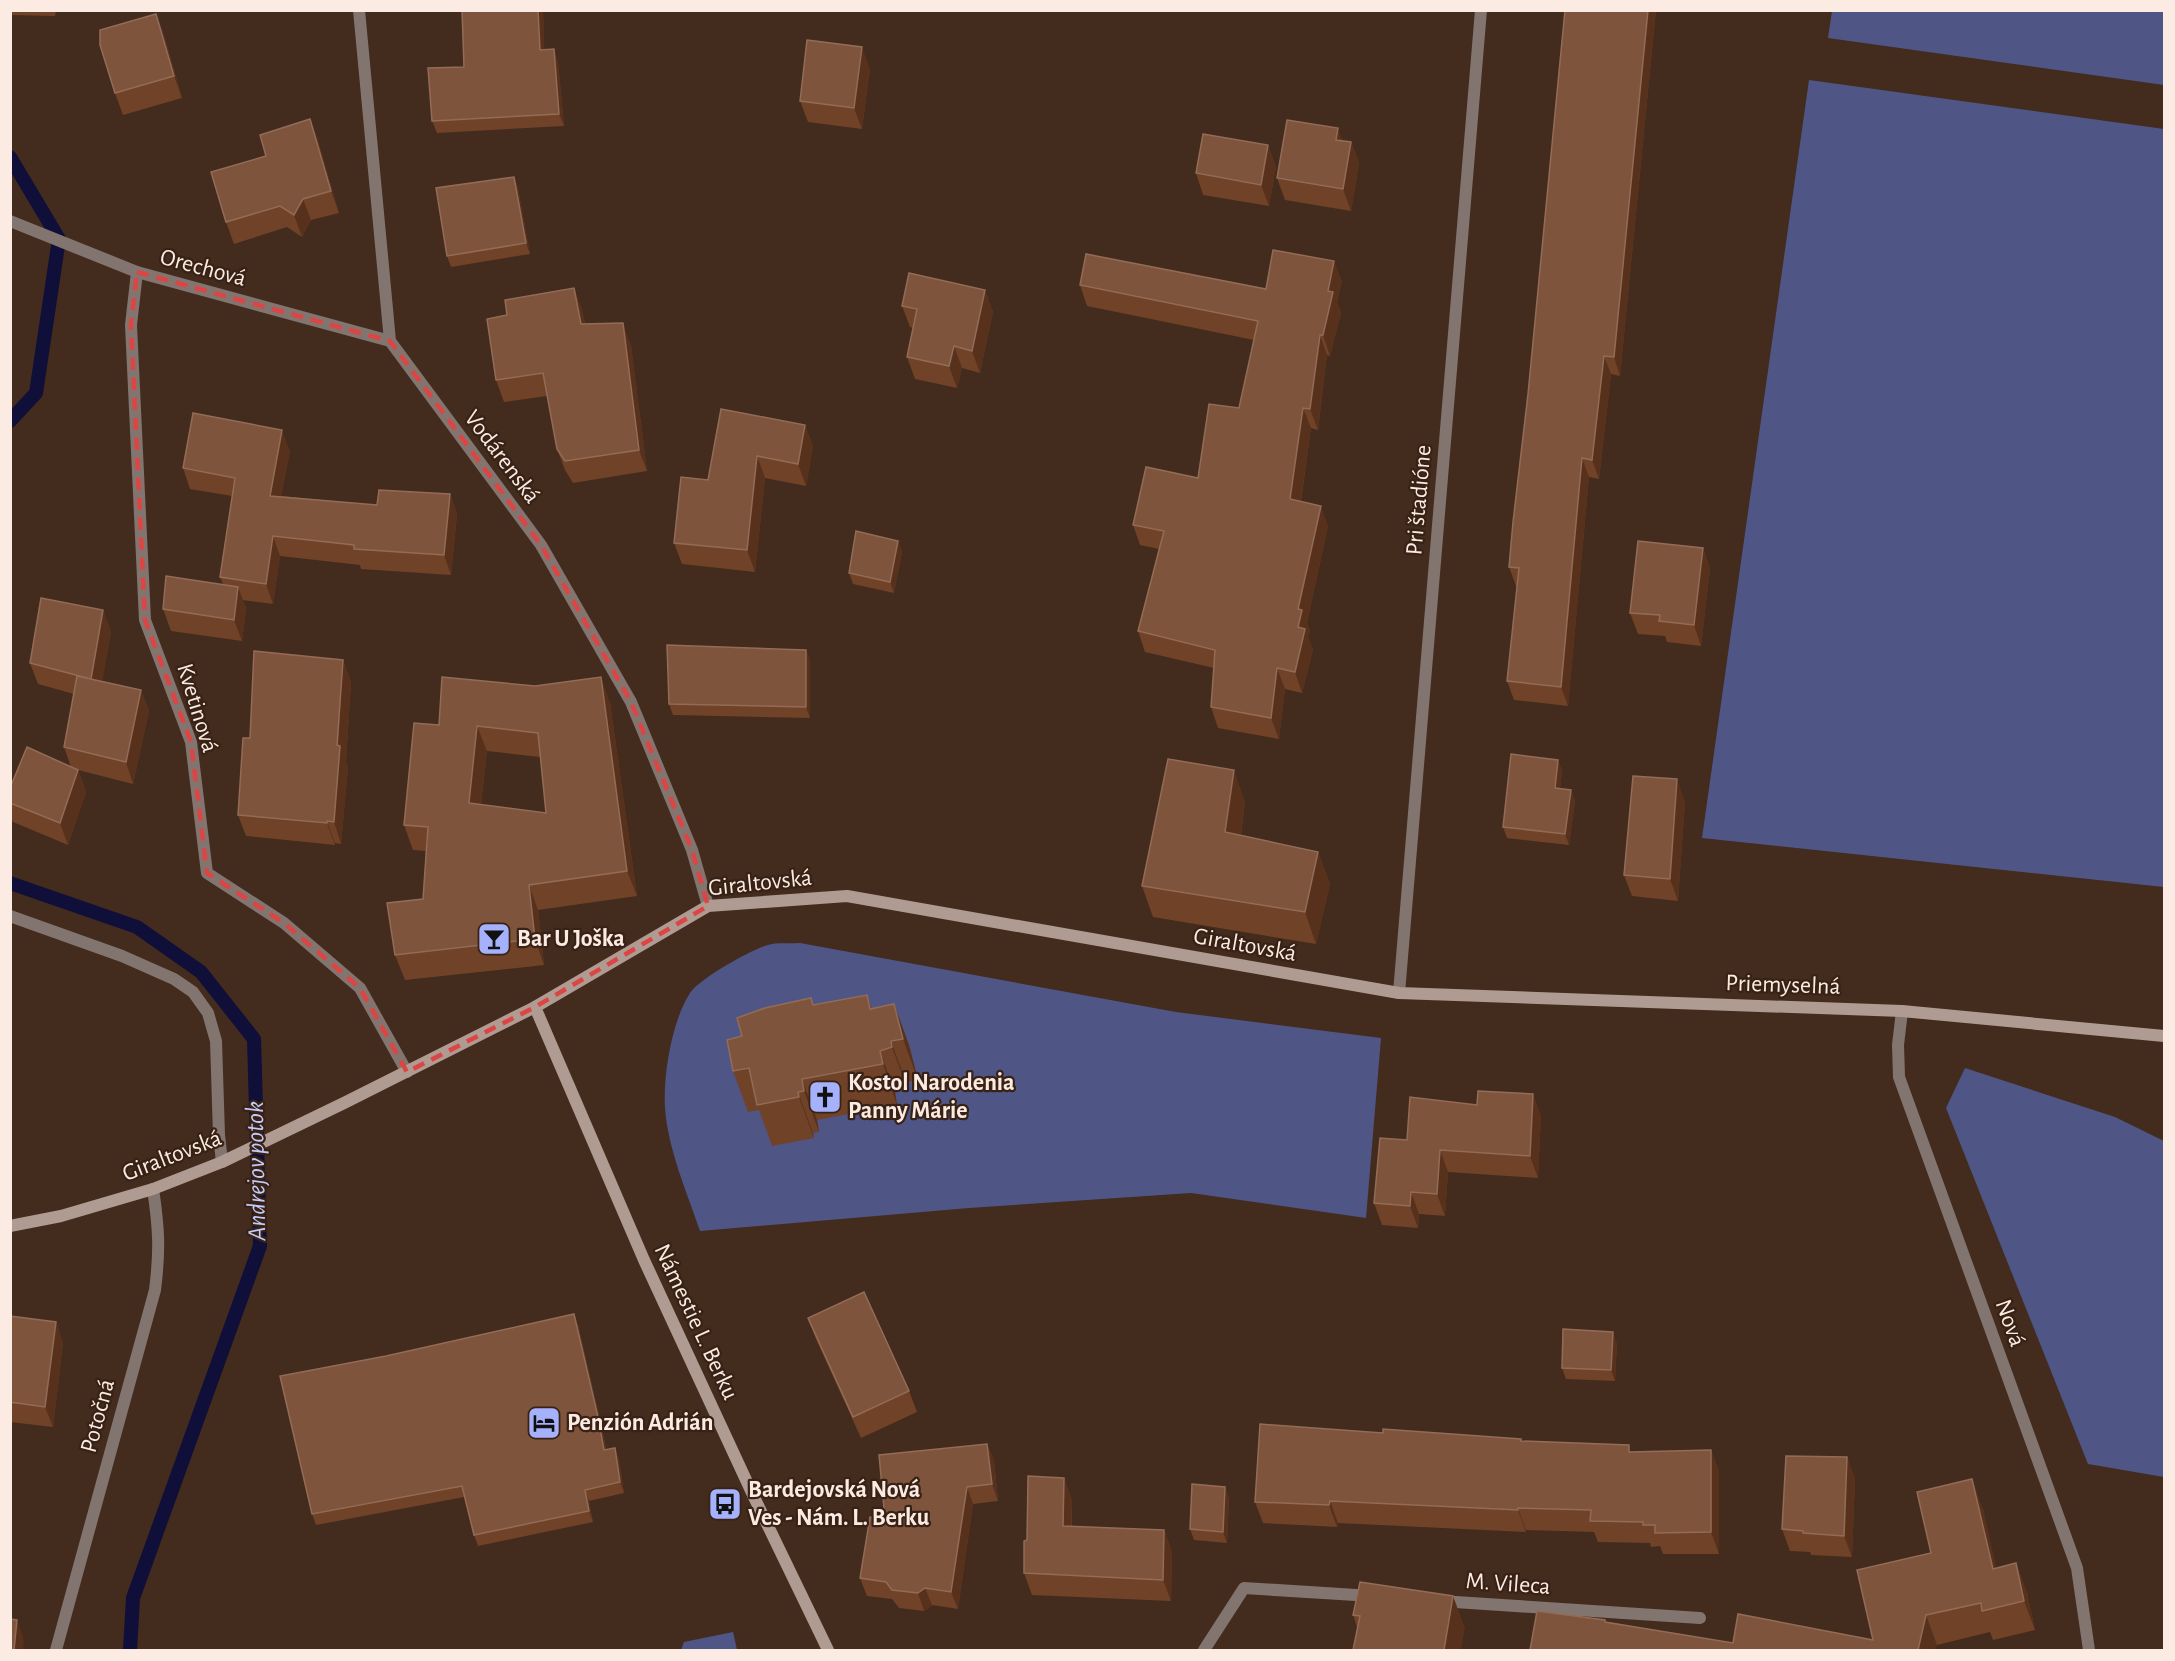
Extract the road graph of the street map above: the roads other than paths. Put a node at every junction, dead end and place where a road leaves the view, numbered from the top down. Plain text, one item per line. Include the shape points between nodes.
1 (359, 10) edge
2 (1481, 10) edge
3 (13, 222) edge
4 (137, 272) junction
5 (390, 341) junction
6 (708, 906) junction
7 (10, 916) edge
8 (1399, 993) junction
9 (535, 1007) junction
10 (1902, 1011) junction
11 (2164, 1036) edge
12 (407, 1072) junction
13 (222, 1162) junction
14 (153, 1189) junction
15 (10, 1226) edge
16 (1385, 1597) edge
17 (1431, 1600) edge
18 (1700, 1618) dead end
19 (56, 1650) edge
20 (828, 1650) edge
21 (1204, 1650) edge
22 (2090, 1650) edge

1 - 5 street
2 - 8 street, Pri štadióne
3 - 4 street, Orechová
4 - 5 street, Orechová
4 - 12 street, Kvetinová via 131,325 145,620 191,742 207,873 284,923 360,988
5 - 6 street, Vodárenská via 541,544 631,702 692,850
6 - 8 street, Giraltovská via 847,896
6 - 9 street, Giraltovská
7 - 13 street via 122,956 174,979 193,992 208,1013 216,1041
8 - 10 street, Priemyselná
9 - 12 street, Giraltovská
9 - 20 street, Námestie L. Berku via 644,1260
10 - 11 street, Priemyselná
10 - 22 street, Nová via 1899,1077 2077,1568
12 - 13 street, Giraltovská
13 - 14 street, Giraltovská
14 - 15 street, Giraltovská via 61,1216
14 - 19 street, Potočná via 160,1255 155,1290
16 - 21 street via 1244,1588
17 - 18 street, M. Vileca

